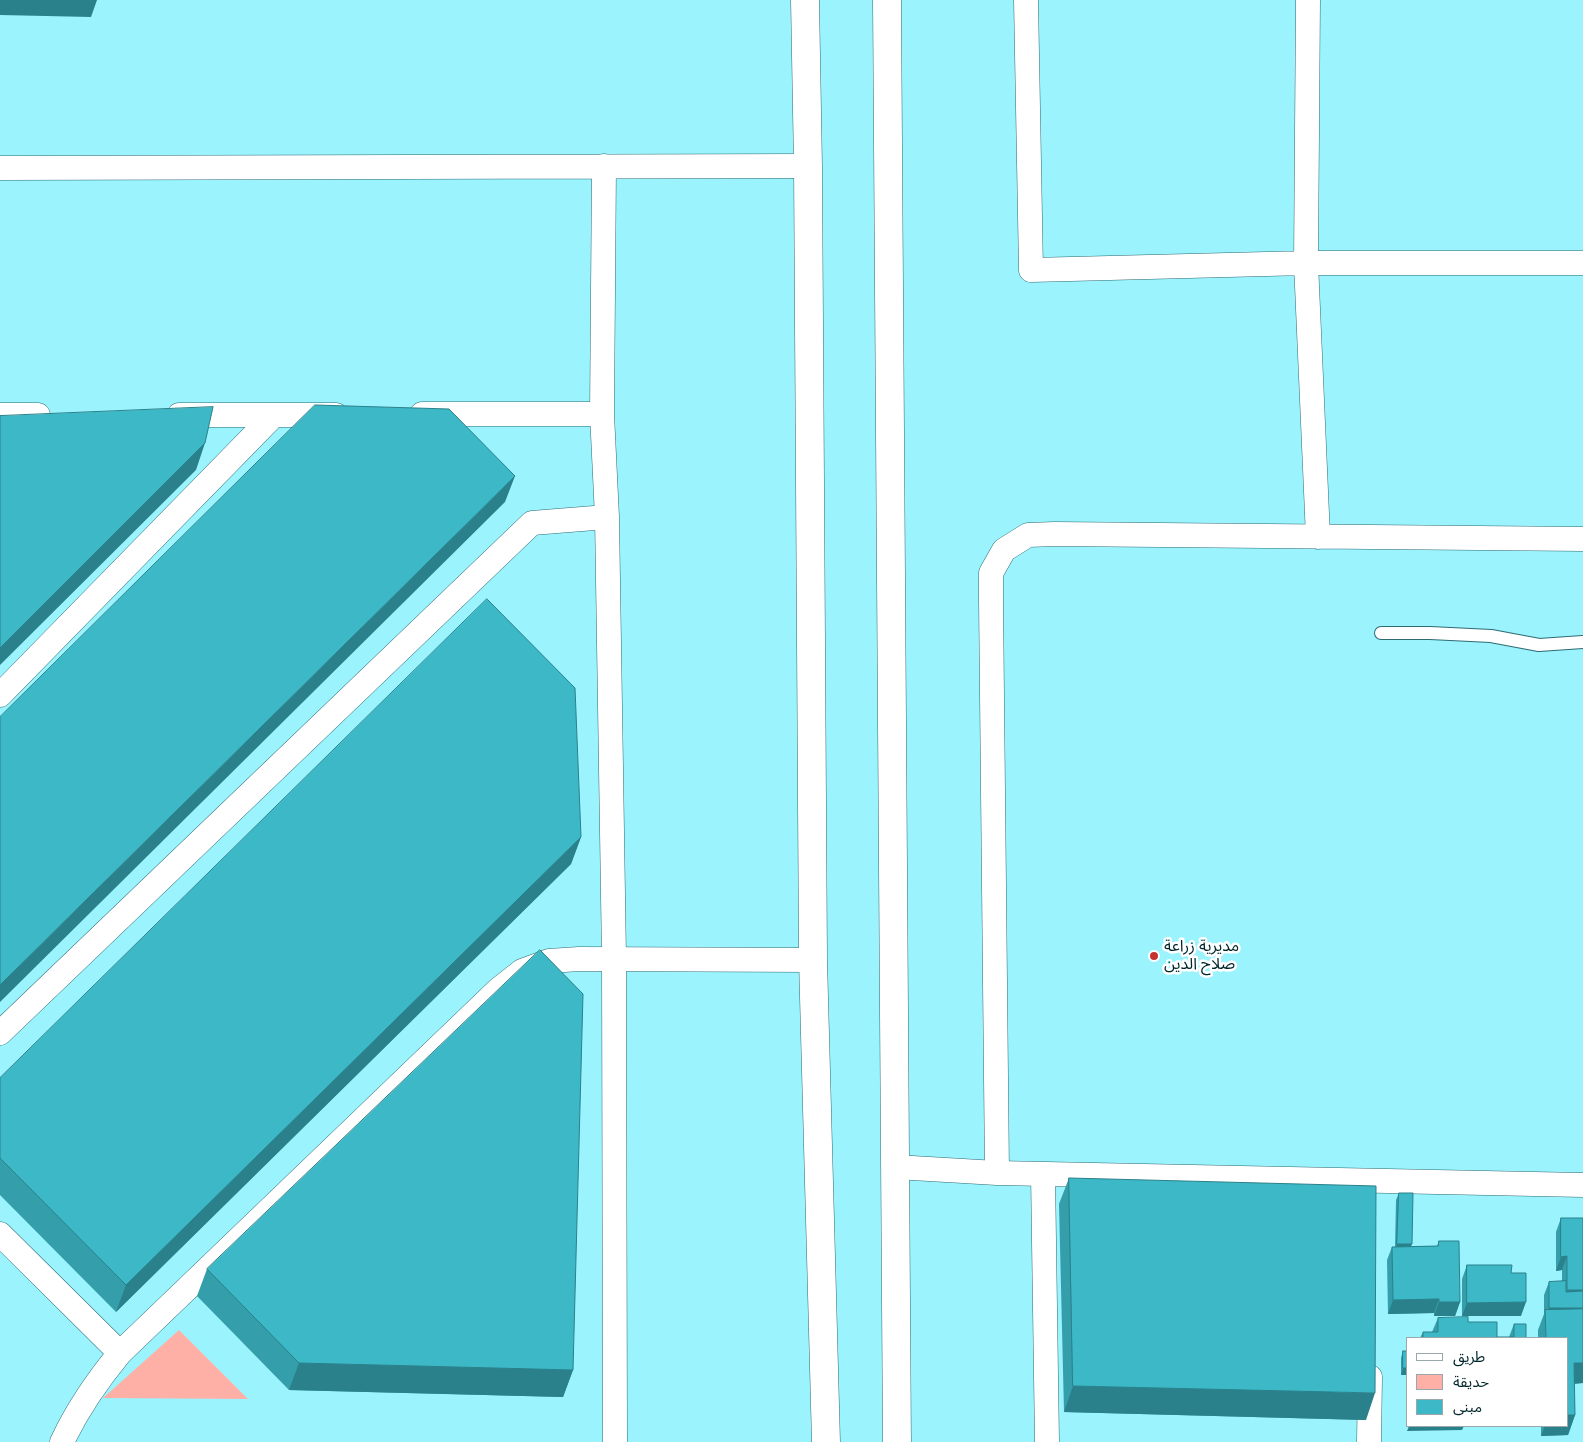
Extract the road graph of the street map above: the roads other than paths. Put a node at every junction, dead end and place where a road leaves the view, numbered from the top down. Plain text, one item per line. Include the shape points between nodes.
1 (805, 0) edge
2 (887, 0) edge
3 (1026, 0) edge
4 (1308, 0) edge
5 (604, 166) junction
6 (808, 166) junction
7 (0, 168) edge
8 (1306, 263) junction
9 (1583, 263) edge
10 (404, 414) edge
11 (602, 414) junction
12 (59, 415) edge
13 (157, 415) edge
14 (274, 415) junction
15 (354, 415) edge
16 (0, 416) edge
17 (607, 517) junction
18 (1318, 537) junction
19 (1583, 539) edge
20 (1382, 633) dead end
21 (1583, 642) edge
22 (0, 696) edge
23 (614, 958) junction
24 (813, 960) junction
25 (0, 1033) edge
26 (895, 1167) junction
27 (998, 1173) junction
28 (1042, 1174) junction
29 (1583, 1185) edge
30 (0, 1234) edge
31 (120, 1353) junction
32 (1370, 1355) edge
33 (62, 1442) edge
34 (615, 1442) edge
35 (826, 1442) edge
36 (897, 1442) edge
37 (1047, 1442) edge
38 (1370, 1442) edge

1 - 6 main road
2 - 26 main road
3 - 8 street via 1031,270
4 - 8 street
5 - 6 street
5 - 7 street
5 - 11 street
6 - 24 main road
8 - 9 street
8 - 18 street
10 - 11 street
11 - 17 street
12 - 16 street
13 - 14 street
14 - 15 street
14 - 22 street
17 - 23 street
17 - 25 street via 532,522
18 - 19 street
18 - 27 street via 1028,535 1004,550 991,573
20 - 21 lane via 1491,636 1539,644
23 - 24 street
23 - 31 street via 550,961 522,971 498,989
23 - 34 street
24 - 35 main road
26 - 27 street
26 - 36 main road
27 - 28 street
28 - 29 street via 1370,1190
28 - 37 street
30 - 31 street
31 - 33 street via 90,1391
32 - 38 street

